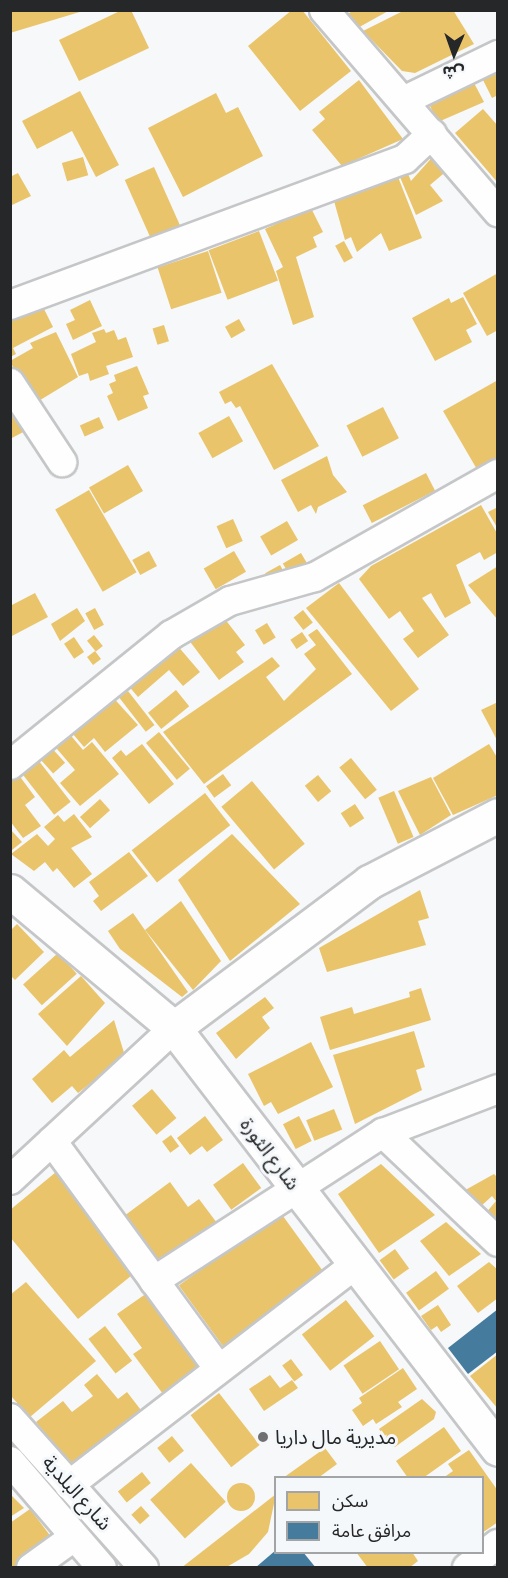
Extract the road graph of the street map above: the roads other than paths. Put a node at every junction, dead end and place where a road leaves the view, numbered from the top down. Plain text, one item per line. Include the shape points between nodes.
1 (324, 10) edge
2 (498, 55) edge
3 (403, 101) junction
4 (432, 134) junction
5 (498, 212) edge
6 (10, 305) edge
7 (10, 383) edge
8 (62, 462) dead end
9 (498, 474) edge
10 (10, 765) edge
11 (498, 815) edge
12 (10, 891) edge
13 (174, 1028) junction
14 (498, 1089) edge
15 (383, 1133) junction
16 (52, 1141) junction
17 (10, 1180) edge
18 (296, 1187) junction
19 (498, 1242) edge
20 (356, 1264) junction
21 (154, 1281) junction
22 (218, 1368) junction
23 (10, 1418) edge
24 (498, 1449) edge
25 (10, 1461) edge
26 (69, 1485) junction
27 (74, 1537) junction
28 (498, 1544) edge
29 (31, 1568) edge
30 (102, 1568) edge
31 (144, 1568) edge
32 (467, 1568) edge

1 - 3 street
2 - 3 street
3 - 4 street
4 - 5 street
4 - 6 street via 405,159
7 - 8 street
9 - 10 street via 315,577 230,601 171,635
11 - 13 main road via 369,882
12 - 13 main road, شارع الثورة
13 - 16 street
13 - 18 main road, شارع الثورة
14 - 15 street
15 - 18 street
15 - 19 street
16 - 17 street
16 - 21 street
18 - 20 main road, شارع الثورة
18 - 21 street
20 - 22 street
20 - 24 main road, شارع الثورة
21 - 22 street
22 - 26 street
23 - 26 street, شارع البلدية
25 - 27 street, شارع البلدية
26 - 31 street, شارع البلدية
27 - 29 street
27 - 30 street, شارع البلدية
28 - 32 street

